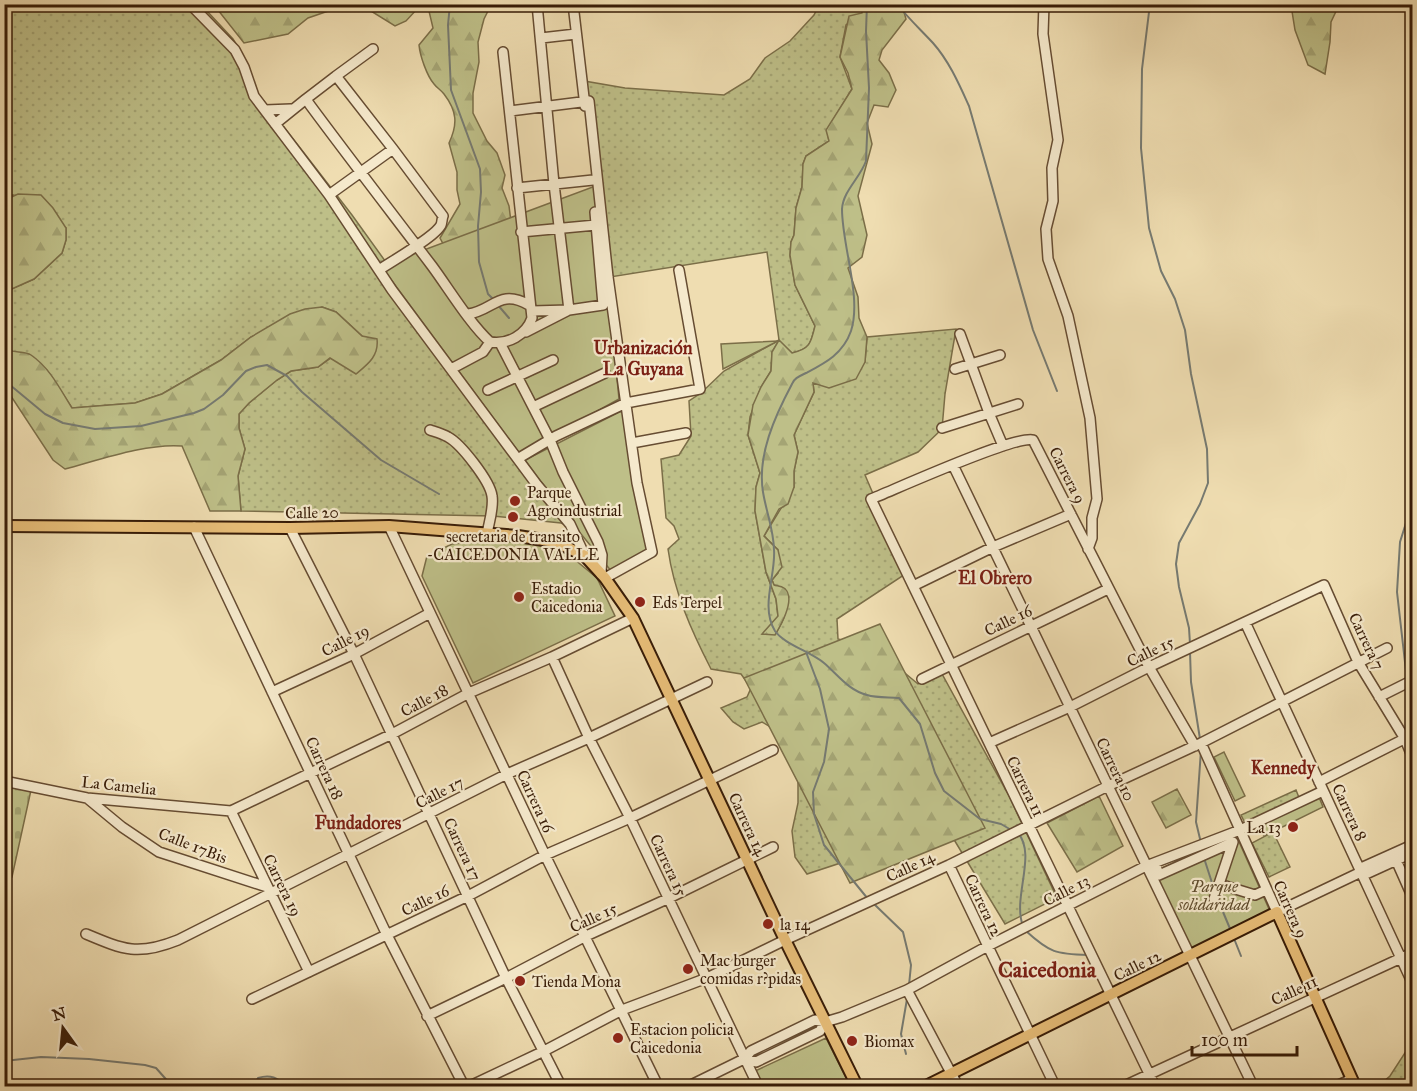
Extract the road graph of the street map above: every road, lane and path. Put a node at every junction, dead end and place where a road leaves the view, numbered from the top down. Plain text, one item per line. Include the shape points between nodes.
1 (190, 4) edge
2 (537, 4) edge
3 (573, 4) edge
4 (1044, 4) edge
5 (576, 34) junction
6 (541, 38) junction
7 (373, 49) dead end
8 (503, 52) dead end
9 (336, 76) junction
10 (306, 99) junction
11 (585, 102) junction
12 (547, 106) junction
13 (291, 109) junction
14 (265, 110) junction
15 (510, 111) junction
16 (275, 124) junction
17 (393, 149) junction
18 (361, 173) junction
19 (593, 180) junction
20 (554, 184) junction
21 (517, 188) junction
22 (329, 195) junction
23 (596, 225) junction
24 (559, 228) junction
25 (521, 232) junction
26 (416, 245) junction
27 (379, 270) junction
28 (679, 270) dead end
29 (528, 291) junction
30 (518, 299) junction
31 (530, 308) junction
32 (569, 310) junction
33 (479, 313) junction
34 (468, 314) junction
35 (476, 327) junction
36 (524, 333) junction
37 (960, 333) dead end
38 (495, 343) junction
39 (1000, 355) dead end
40 (553, 360) dead end
41 (970, 364) junction
42 (451, 369) junction
43 (956, 369) dead end
44 (605, 373) dead end
45 (518, 376) junction
46 (488, 390) dead end
47 (626, 403) junction
48 (1018, 404) dead end
49 (533, 407) junction
50 (989, 413) junction
51 (942, 428) dead end
52 (430, 430) dead end
53 (686, 433) dead end
54 (550, 440) junction
55 (632, 443) junction
56 (1003, 447) junction
57 (519, 458) junction
58 (953, 465) junction
59 (1071, 514) junction
60 (4, 526) edge
61 (389, 526) junction
62 (194, 527) junction
63 (290, 528) junction
64 (487, 534) junction
65 (993, 547) junction
66 (1088, 549) junction
67 (585, 556) junction
68 (603, 576) junction
69 (1324, 585) joint
70 (913, 586) junction
71 (1108, 588) junction
72 (430, 613) junction
73 (633, 618) junction
74 (1245, 622) junction
75 (1031, 626) junction
76 (1387, 648) dead end
77 (354, 654) junction
78 (552, 657) junction
79 (1358, 662) junction
80 (951, 665) junction
81 (1149, 667) junction
82 (922, 679) dead end
83 (707, 682) dead end
84 (1407, 683) dead end
85 (272, 692) junction
86 (469, 693) junction
87 (1379, 697) junction
88 (670, 699) junction
89 (1282, 703) junction
90 (1070, 708) junction
91 (392, 734) junction
92 (1409, 737) edge
93 (589, 738) junction
94 (988, 743) junction
95 (1198, 745) junction
96 (773, 750) dead end
97 (1413, 756) edge
98 (311, 772) junction
99 (507, 774) junction
100 (4, 780) edge
101 (710, 780) junction
102 (1108, 786) junction
103 (1321, 786) junction
104 (87, 798) junction
105 (231, 811) junction
106 (430, 814) junction
107 (630, 818) junction
108 (1029, 825) junction
109 (1240, 830) junction
110 (1413, 845) edge
111 (773, 847) dead end
112 (349, 853) junction
113 (1413, 853) edge
114 (545, 855) junction
115 (747, 860) junction
116 (1396, 860) junction
117 (1151, 864) junction
118 (949, 865) junction
119 (1361, 872) junction
120 (1219, 884) junction
121 (268, 890) junction
122 (1266, 890) junction
123 (1412, 894) edge
124 (468, 896) junction
125 (668, 899) junction
126 (1214, 899) dead end
127 (1066, 906) junction
128 (1276, 912) junction
129 (86, 934) dead end
130 (387, 935) junction
131 (586, 936) junction
132 (785, 940) junction
133 (986, 946) junction
134 (1413, 952) edge
135 (1190, 956) junction
136 (1401, 958) junction
137 (309, 972) junction
138 (506, 978) junction
139 (707, 978) junction
140 (1413, 982) edge
141 (907, 990) junction
142 (1110, 995) junction
143 (1315, 998) junction
144 (252, 999) dead end
145 (622, 1010) junction
146 (427, 1016) junction
147 (825, 1022) junction
148 (1030, 1035) junction
149 (1229, 1037) junction
150 (544, 1051) junction
151 (744, 1059) junction
152 (952, 1074) junction
153 (1150, 1075) junction
154 (1353, 1083) edge
155 (464, 1086) edge
156 (470, 1086) edge
157 (561, 1086) edge
158 (658, 1086) edge
159 (690, 1086) edge
160 (758, 1086) edge
161 (857, 1086) edge
162 (926, 1086) edge
163 (958, 1086) edge
164 (1055, 1086) edge
165 (1124, 1086) edge
166 (1155, 1086) edge
167 (1253, 1086) edge
168 (1336, 1086) edge

1 - 14 street via 235,50 254,96
2 - 6 street
3 - 5 street
4 - 66 street via 1043,34 1058,140 1052,168 1053,201 1046,229 1048,259 1068,316 1090,418 1097,499
5 - 6 street
5 - 11 street
6 - 12 street
7 - 9 street
8 - 15 street
9 - 10 street
9 - 17 street
10 - 13 street
10 - 18 street
11 - 12 street
11 - 19 street
11 - 47 street via 589,101
12 - 15 street
12 - 20 street
13 - 14 street
13 - 16 street
14 - 16 street
15 - 21 street
16 - 22 street
17 - 18 street
17 - 26 street via 443,216 434,234
18 - 22 street
18 - 26 street
19 - 20 street
19 - 23 street
20 - 21 street
20 - 24 street
21 - 25 street
22 - 27 street
23 - 24 street
23 - 32 street via 603,305
24 - 25 street
24 - 32 street
25 - 29 street
26 - 27 street
26 - 34 street
27 - 42 street
28 - 47 street via 700,389
29 - 30 street
29 - 31 street
30 - 31 street
30 - 33 street via 497,301
31 - 32 street
31 - 36 street via 529,327
32 - 36 street
33 - 34 street
33 - 35 street
34 - 35 street
35 - 38 street
36 - 38 street
37 - 41 street
38 - 42 street
38 - 45 street
39 - 41 street
40 - 45 street
41 - 43 street
41 - 50 street
42 - 57 street
44 - 49 street
45 - 46 street
45 - 49 street
47 - 54 street
47 - 55 street
48 - 50 street
49 - 54 street
50 - 51 street
50 - 56 street
52 - 64 street via 449,437 488,485 492,509
53 - 55 street
54 - 57 street
54 - 68 street via 598,542
55 - 68 street via 636,483 652,552
56 - 58 street
56 - 59 street, Carrera 9 via 1033,440
57 - 67 street via 570,524
58 - 65 street, Carrera 10
58 - 70 street, Carrera 11 via 871,499
59 - 65 street
59 - 66 street, Carrera 9
60 - 62 main road, Calle 20
61 - 63 main road, Calle 20
61 - 64 main road, Calle 20
61 - 72 street, Carrera 16
62 - 63 main road, Calle 20
62 - 85 street, Carrera 18
63 - 77 street, Carrera 17
64 - 67 main road, Calle 20 via 556,542
65 - 70 street
65 - 75 street, Carrera 10
66 - 71 street, Carrera 9
67 - 68 main road, Calle 20
68 - 73 main road, Carrera 14
69 - 74 street, Calle 15
69 - 79 street, Carrera 7
70 - 80 street, Carrera 11
71 - 75 street, Calle 16
71 - 81 street, Carrera 9
72 - 77 street, Calle 19
72 - 86 street, Carrera 16
73 - 78 street, Calle 18
73 - 88 main road, Carrera 14
74 - 81 street, Calle 15
74 - 89 street, Carrera 8
75 - 80 street, Calle 16
75 - 90 street, Carrera 10
76 - 79 street, Calle 14
77 - 85 street, Calle 19
77 - 91 street, Carrera 17
78 - 86 street, Calle 18
78 - 93 street, Carrera 15
79 - 87 street, Carrera 7
79 - 89 street, Calle 14
80 - 82 street, Calle 16
80 - 94 street, Carrera 11
81 - 90 street, Calle 15
81 - 95 street, Carrera 9
83 - 88 street, Calle 17
84 - 87 street
85 - 98 street, Carrera 18
86 - 91 street, Calle 18
86 - 99 street, Carrera 16
87 - 92 street, Carrera 7
88 - 93 street, Calle 17
88 - 101 main road, Carrera 14
89 - 95 street, Calle 14
89 - 103 street, Carrera 8
90 - 94 street, Calle 15
90 - 102 street, Carrera 10
91 - 98 street, Calle 18
91 - 106 street, Carrera 17
92 - 97 street, Carrera 7
92 - 103 street, Calle 13
93 - 99 street, Calle 17
93 - 107 street, Carrera 15
94 - 108 street, Carrera 11
95 - 102 street, Calle 14
95 - 109 street, Carrera 9
96 - 101 street, Calle 16
98 - 105 street, Calle 18
98 - 112 street, Carrera 18
99 - 106 street, Calle 17
99 - 114 street, Carrera 16
100 - 104 street, La Camelia
101 - 107 street, Calle 16
101 - 115 main road, Carrera 14
102 - 108 street, Calle 14
102 - 117 street, Carrera 10
103 - 109 street, Calle 13
103 - 119 street, Carrera 8
104 - 105 street, La Camelia
104 - 121 street, Calle 17Bis via 159,852
105 - 121 street, Carrera 19
106 - 112 street, Calle 17
106 - 124 street, Carrera 17
107 - 114 street, Calle 16
107 - 125 street, Carrera 15
108 - 118 street, Calle 14
108 - 127 street, Carrera 11
109 - 117 street, Calle 13
109 - 122 street, Carrera 9
110 - 119 street, Calle 12 via 1363,867
111 - 115 street, Calle 15
112 - 121 street, Calle 17
112 - 130 street, Carrera 18
113 - 116 street, Calle 12
114 - 124 street, Calle 16
114 - 131 street, Carrera 16
115 - 125 street, Calle 15
115 - 132 main road, Carrera 14
116 - 119 street, Calle 12 via 1366,874
116 - 123 street
117 - 120 street via 1159,875 1233,842
117 - 127 street, Calle 13
117 - 135 street, Carrera 10
118 - 132 street, Calle 14
118 - 133 street, Carrera 12
119 - 128 street, Calle 12
119 - 136 street, Carrera 8
120 - 122 street via 1255,895
120 - 126 street
121 - 129 street, Calle 17 via 157,948 137,951
121 - 137 street, Carrera 19
122 - 128 street, Carrera 9
124 - 130 street, Calle 16
124 - 138 street, Carrera 17
125 - 131 street, Calle 15
125 - 139 street, Carrera 15
127 - 133 street, Calle 13
127 - 142 street, Carrera 11
128 - 135 main road, Calle 12
128 - 143 main road, Carrera 9
130 - 137 street, Calle 16
130 - 146 street, Carrera 18
131 - 138 street, Calle 15
131 - 145 street, Carrera 16
132 - 139 street, Calle 14
132 - 147 main road, Carrera 14
133 - 141 street, Calle 13
133 - 148 street, Carrera 12
134 - 136 street, Calle 11
135 - 142 main road, Calle 12
135 - 149 street, Carrera 10
136 - 140 street, Carrera 8
136 - 143 street, Calle 11
137 - 144 street, Calle 16
138 - 146 street, Calle 15
138 - 150 street, Carrera 17
139 - 145 street, Calle 14
139 - 151 street, Carrera 15
141 - 147 street, Calle 13
141 - 152 street
142 - 148 main road, Calle 12
142 - 153 street, Carrera 11
143 - 149 street, Calle 11
143 - 154 main road, Carrera 9
145 - 150 street, Calle 14
145 - 158 street, Carrera 16
146 - 155 street, Carrera 18
147 - 151 street, Calle 13 via 815,1020 751,1051
147 - 161 main road, Carrera 14
148 - 152 main road, Calle 12
148 - 164 street, Carrera 12
149 - 153 street, Calle 11
149 - 167 street, Carrera 10
150 - 156 street, Calle 14
150 - 157 street, Carrera 17
151 - 159 street, Calle 13
151 - 160 street, Carrera 15
152 - 162 main road, Calle 12
152 - 163 street
153 - 165 street, Calle 11
153 - 166 street, Carrera 11
154 - 168 street

